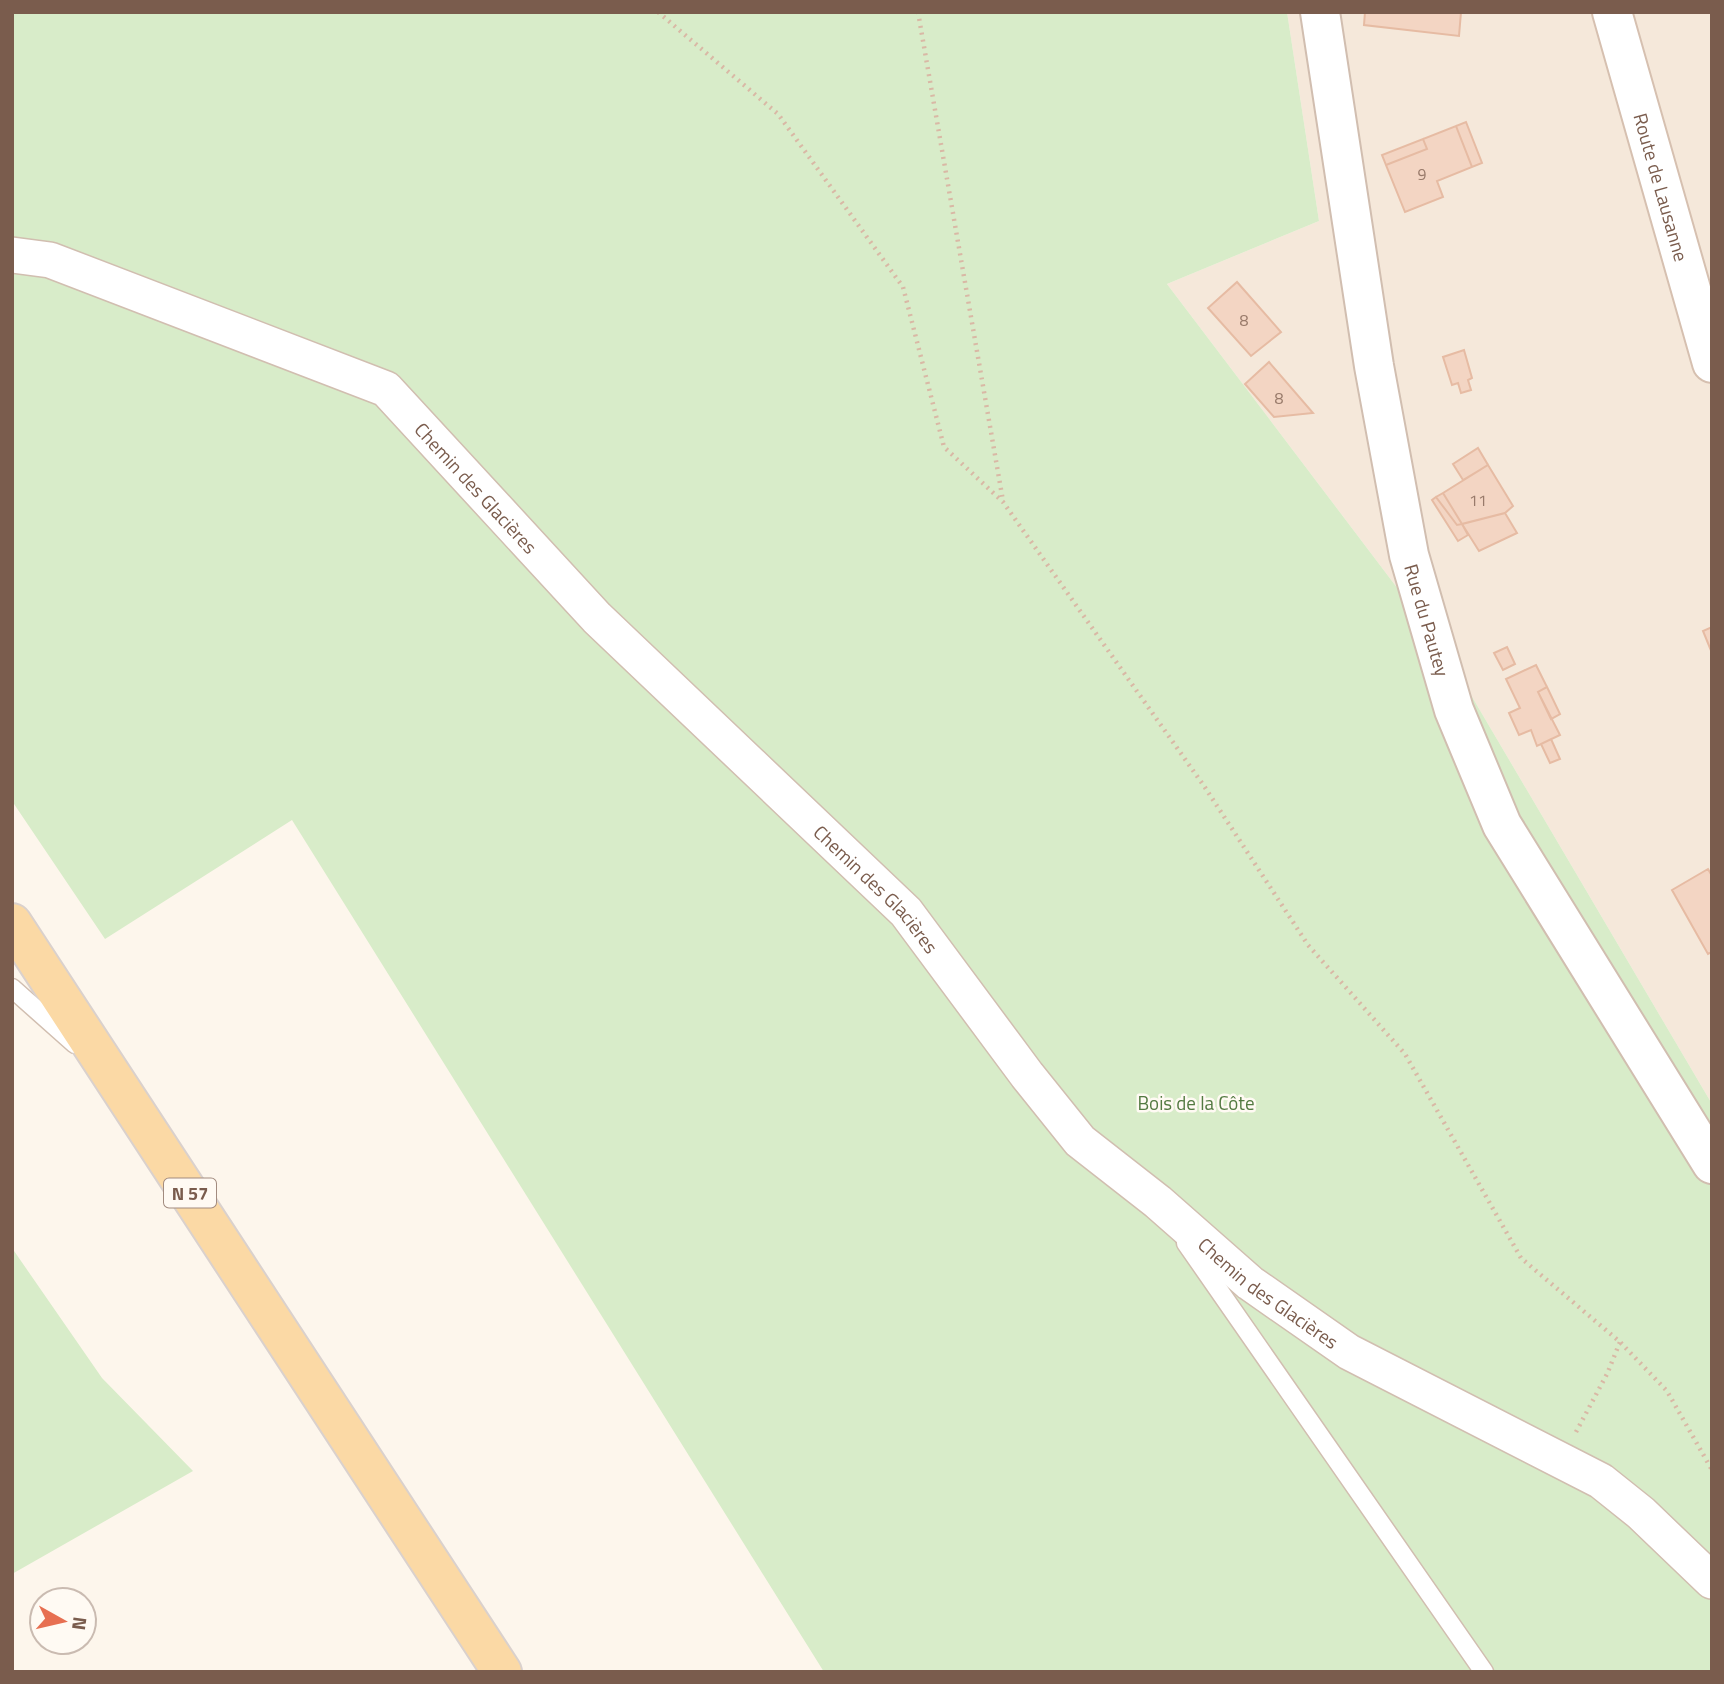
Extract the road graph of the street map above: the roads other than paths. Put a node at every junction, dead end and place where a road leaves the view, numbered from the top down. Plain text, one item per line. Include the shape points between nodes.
1 (1320, 12) edge
2 (1612, 12) edge
3 (12, 255) edge
4 (1712, 363) edge
5 (12, 923) edge
6 (12, 988) edge
7 (116, 1080) junction
8 (1712, 1164) edge
9 (1158, 1202) junction
10 (1712, 1581) edge
11 (502, 1672) edge
12 (1485, 1672) edge

1 - 8 street, Rue du Pautey via 1374,366 1409,555 1454,710 1502,825
2 - 4 street, Route de Lausanne
3 - 9 street, Chemin des Glacières via 50,260 386,389 597,618 906,912 1080,1141
5 - 7 main road, N 57
6 - 7 lane
7 - 11 main road, N 57
9 - 10 street, Chemin des Glacières via 1250,1283 1349,1352 1601,1481
9 - 12 lane

